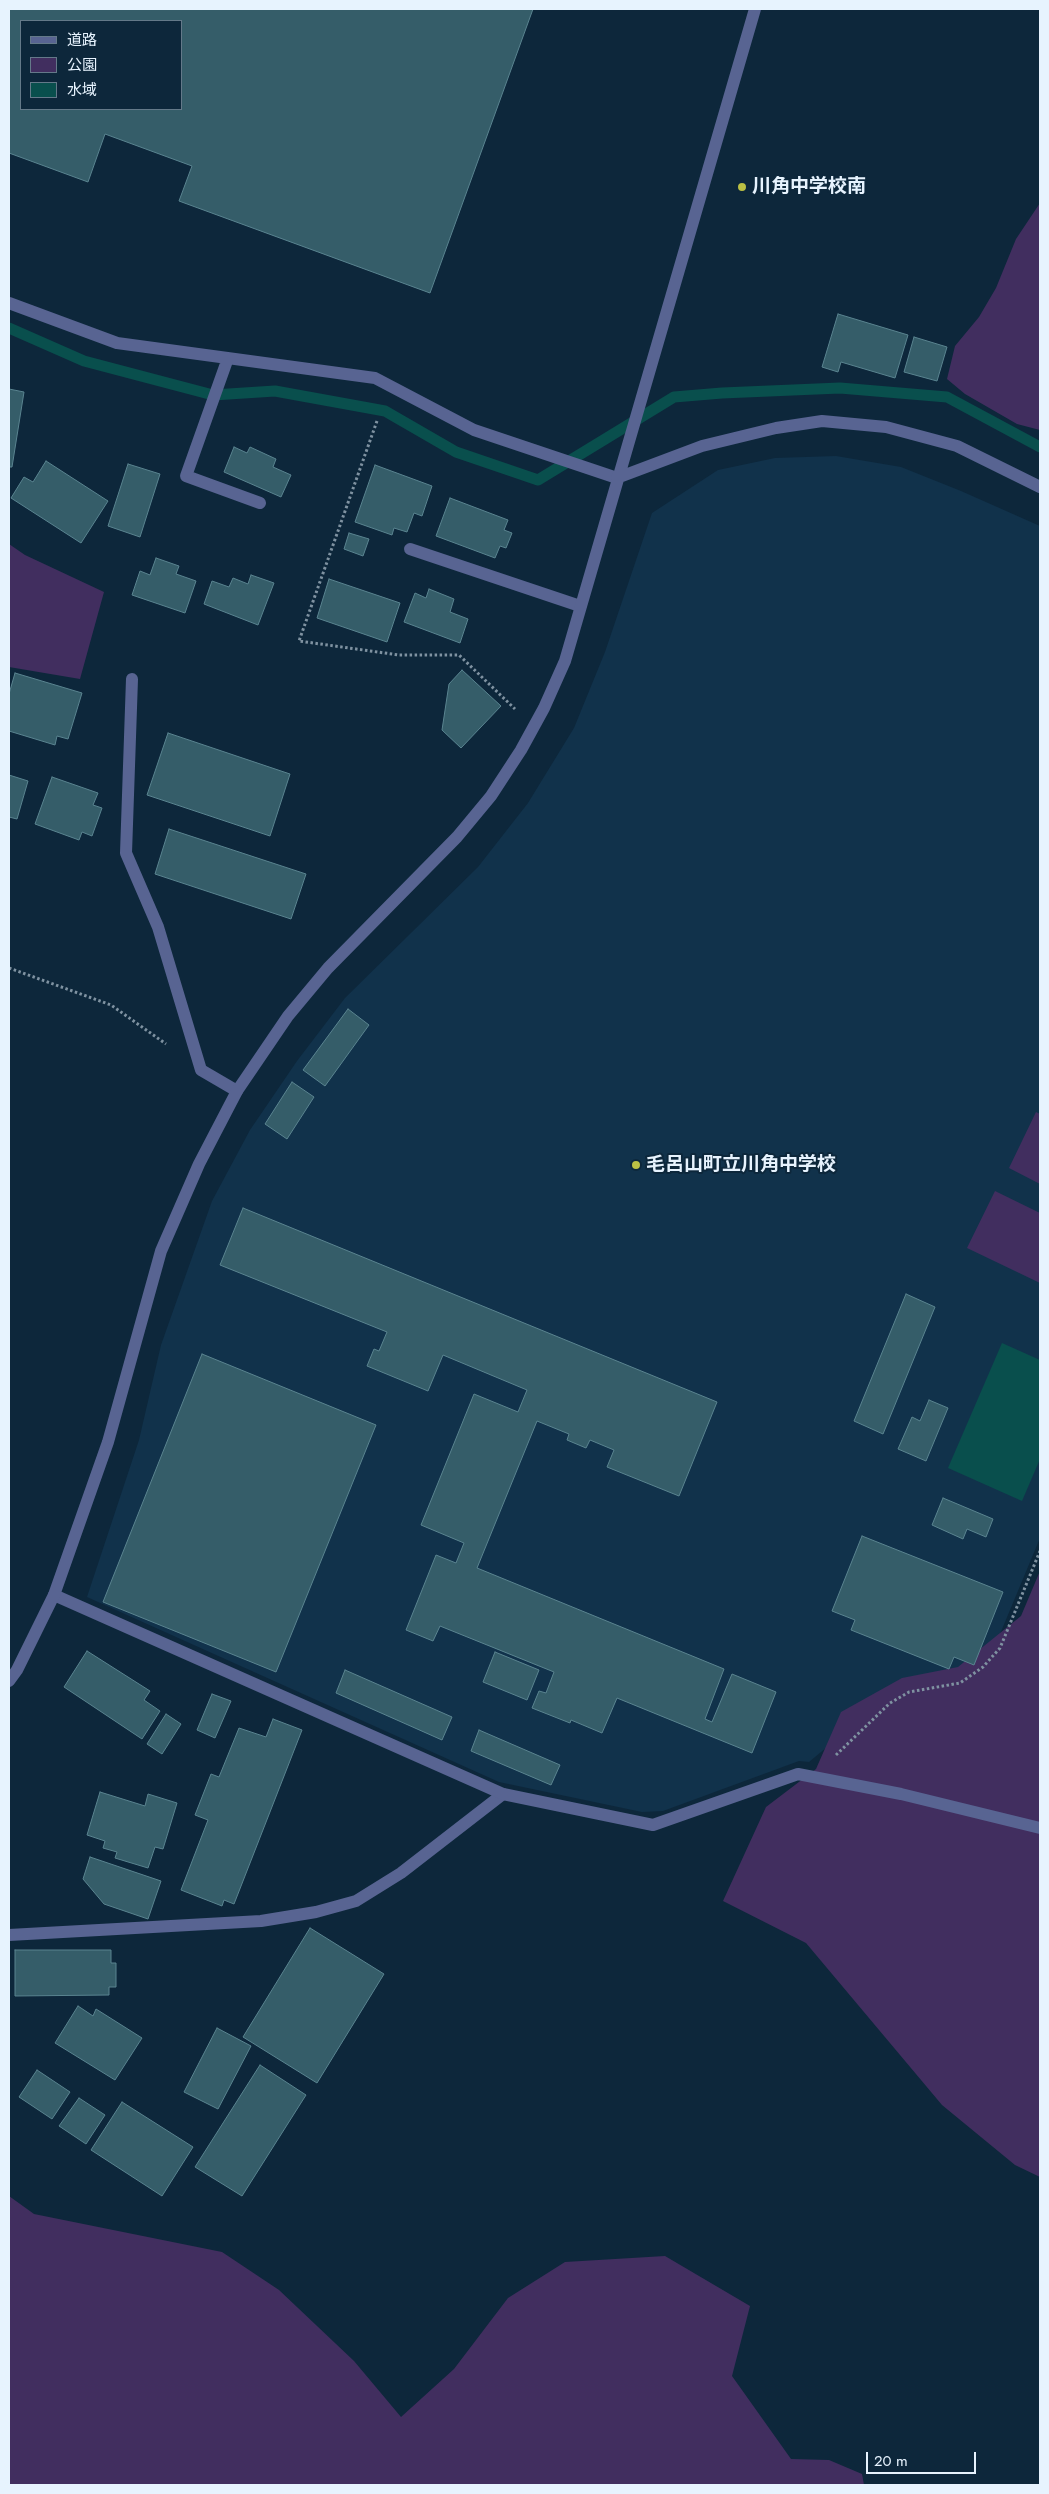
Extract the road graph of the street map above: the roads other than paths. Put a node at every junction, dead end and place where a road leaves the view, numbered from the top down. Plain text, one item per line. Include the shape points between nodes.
1 (755, 9) edge
2 (9, 303) edge
3 (228, 358) junction
4 (617, 478) junction
5 (1040, 487) edge
6 (260, 503) dead end
7 (410, 549) dead end
8 (580, 606) junction
9 (132, 679) dead end
10 (237, 1091) junction
11 (54, 1595) junction
12 (13, 1669) edge
13 (9, 1681) edge
14 (503, 1794) junction
15 (1040, 1828) edge
16 (9, 1934) edge

1 - 4 street
2 - 3 street via 117,343
3 - 4 street via 375,378 474,430
3 - 6 street via 186,476
4 - 5 street via 702,446 776,428 822,421 886,427 957,446
4 - 8 street
7 - 8 street
8 - 10 street via 565,661 534,727 490,796 457,836 328,968 288,1016
9 - 10 street via 126,853 158,926 201,1070
10 - 11 street via 199,1164 162,1251 108,1442
11 - 12 street
11 - 14 street
12 - 13 street
14 - 15 street via 653,1825 798,1774 901,1794
14 - 16 street via 401,1873 356,1901 316,1912 261,1921

